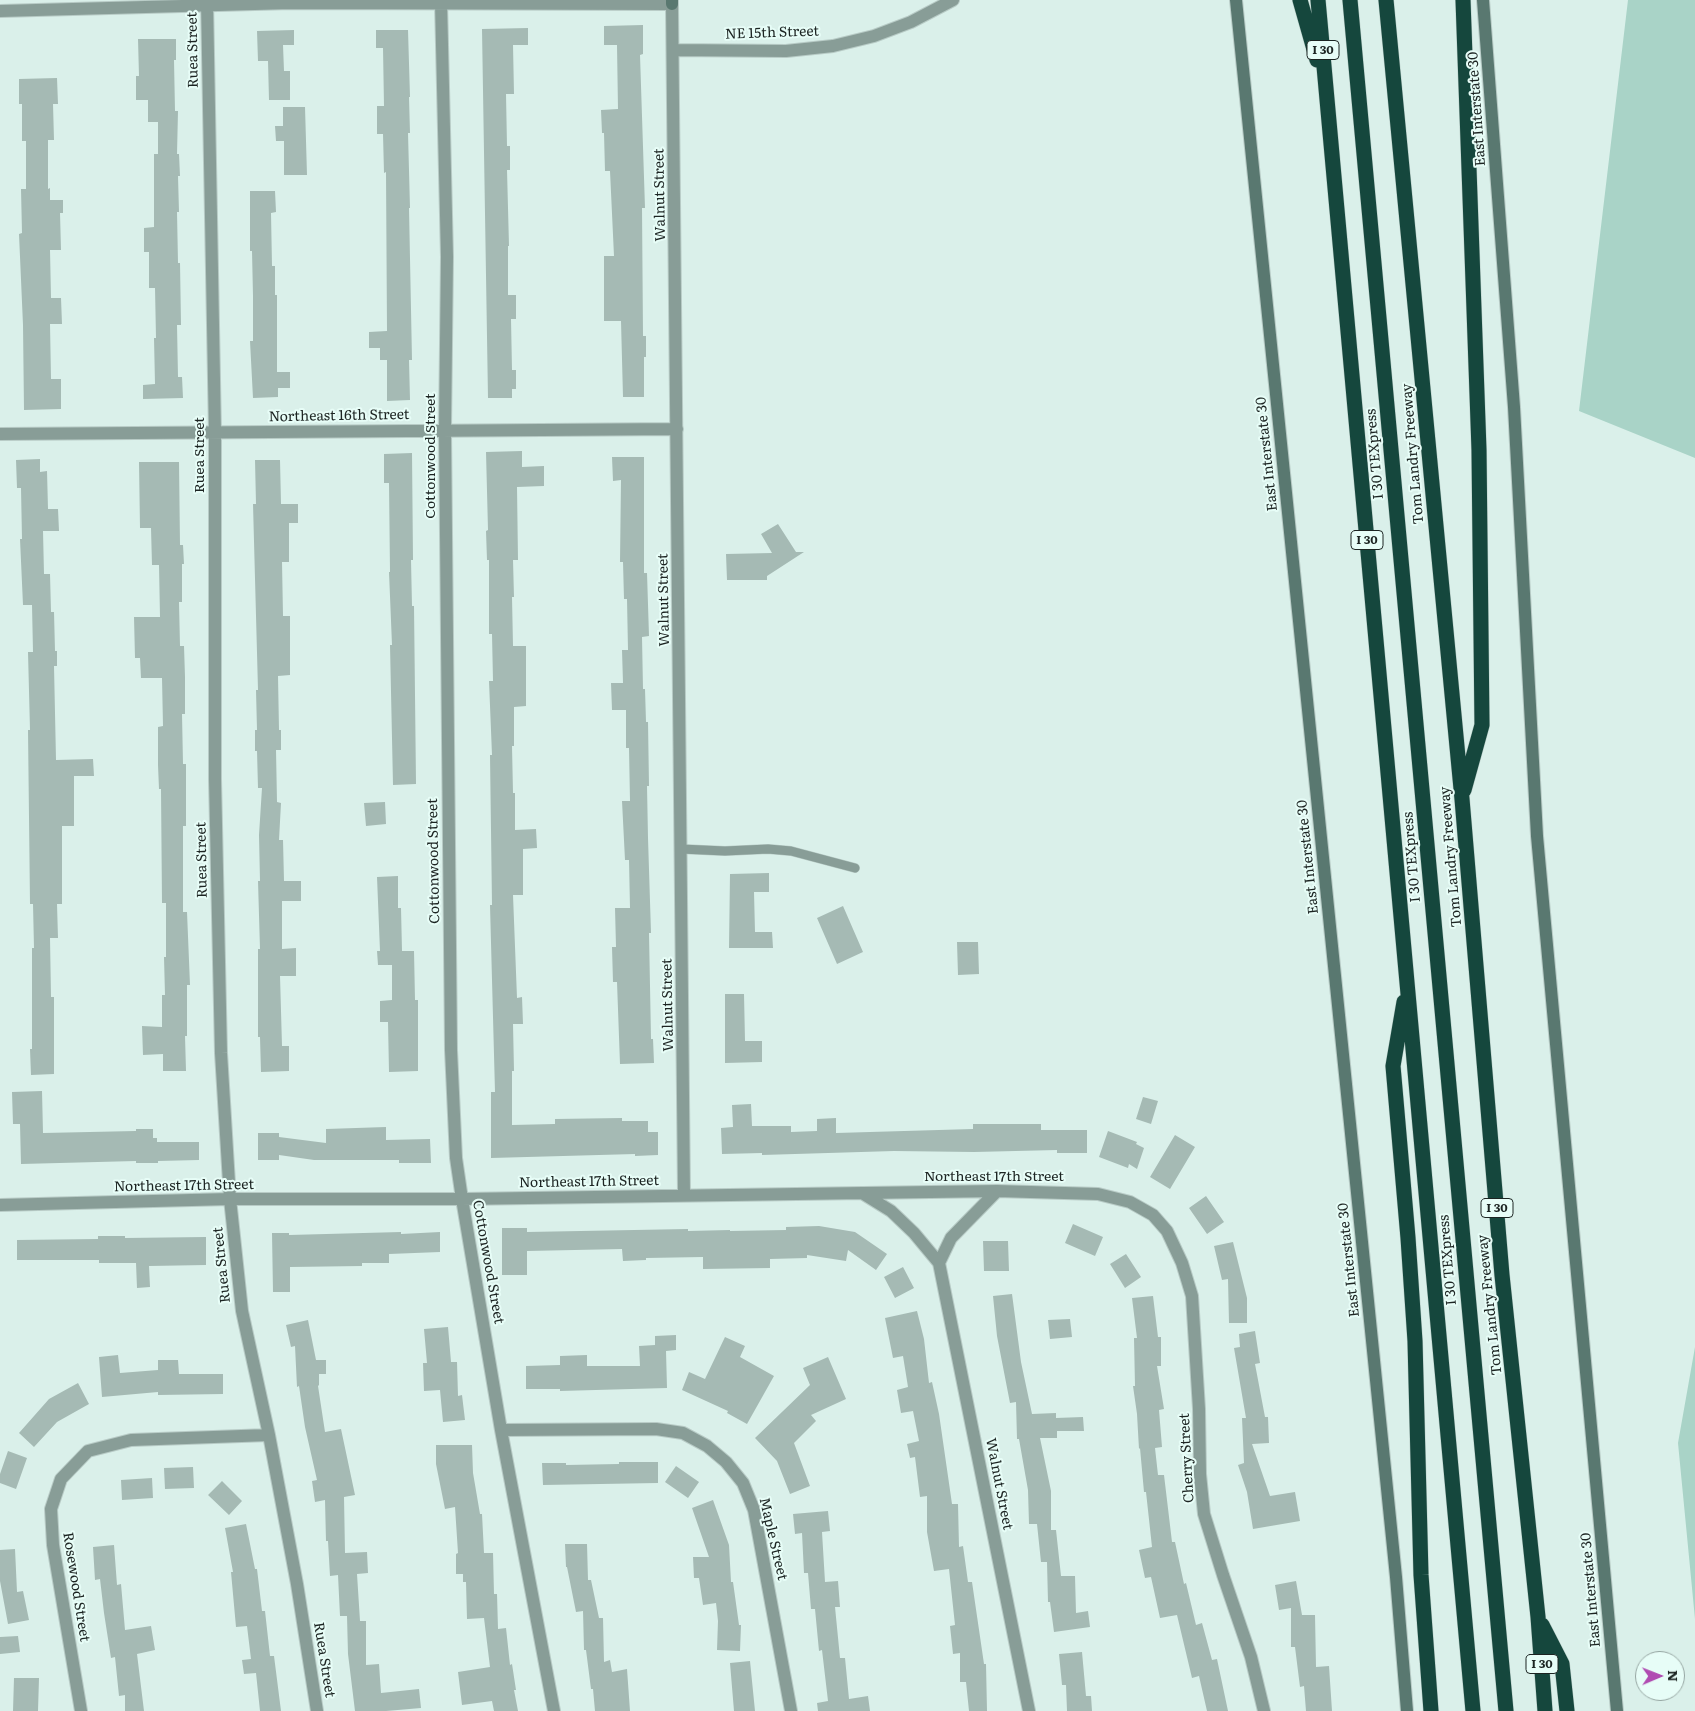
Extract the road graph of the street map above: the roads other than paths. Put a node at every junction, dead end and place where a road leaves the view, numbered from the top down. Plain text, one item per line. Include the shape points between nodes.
1 (953, 0) edge
2 (1236, 0) edge
3 (1300, 0) edge
4 (1318, 0) edge
5 (1350, 0) edge
6 (1386, 0) edge
7 (1464, 0) edge
8 (1483, 0) edge
9 (207, 2) edge
10 (235, 2) edge
11 (441, 2) junction
12 (672, 2) edge
13 (0, 11) edge
14 (673, 50) junction
15 (1327, 100) junction
16 (677, 429) junction
17 (445, 430) junction
18 (215, 433) junction
19 (0, 434) edge
20 (1462, 799) junction
21 (681, 849) junction
22 (854, 868) dead end
23 (1407, 981) junction
24 (997, 1191) junction
25 (862, 1193) junction
26 (684, 1195) junction
27 (230, 1199) junction
28 (462, 1199) junction
29 (0, 1205) edge
30 (1167, 1231) joint
31 (939, 1263) junction
32 (501, 1430) junction
33 (268, 1435) junction
34 (1538, 1617) junction
35 (81, 1711) edge
36 (317, 1711) edge
37 (554, 1711) edge
38 (791, 1711) edge
39 (1029, 1711) edge
40 (1264, 1711) edge
41 (1407, 1711) edge
42 (1431, 1711) edge
43 (1474, 1711) edge
44 (1506, 1711) edge
45 (1546, 1711) edge
46 (1566, 1711) edge
47 (1617, 1711) edge

1 - 14 street, NE 15th Street via 911,22 874,36 832,46 786,51
2 - 41 main road, East Interstate 30
3 - 15 highway
4 - 15 highway, I 30
5 - 44 highway, I 30 TEXpress
6 - 20 highway, Tom Landry Freeway / I 30
7 - 20 highway via 1478,440 1482,725
8 - 47 main road, East Interstate 30 via 1513,397 1537,836
9 - 10 street
9 - 13 street
9 - 18 street, Ruea Street
10 - 11 street
11 - 12 street
11 - 17 street, Cottonwood Street via 447,257
12 - 14 street, Walnut Street
14 - 16 street, Walnut Street
15 - 23 highway, I 30
16 - 17 street, Northeast 16th Street
16 - 21 street, Walnut Street
17 - 18 street, Northeast 16th Street
17 - 28 street, Cottonwood Street via 451,1050 456,1158
18 - 19 street, Northeast 16th Street
18 - 27 street, Ruea Street via 216,799 221,1053
20 - 34 highway, Tom Landry Freeway / I 30 via 1502,1274
21 - 22 lane via 791,851
21 - 26 street, Walnut Street
23 - 42 highway via 1393,1066 1414,1341 1421,1575
23 - 43 highway, I 30
24 - 25 street, Northeast 17th Street
24 - 30 street, Northeast 17th Street via 1098,1194 1130,1202 1152,1214
24 - 31 street via 951,1238
25 - 26 street, Northeast 17th Street
25 - 31 street, Walnut Street via 891,1211
26 - 28 street, Northeast 17th Street
27 - 28 street, Northeast 17th Street
27 - 29 street, Northeast 17th Street
27 - 33 street, Ruea Street via 242,1311
28 - 32 street, Cottonwood Street
30 - 40 street, Cherry Street via 1182,1263 1192,1296 1204,1514 1251,1657
31 - 39 street, Walnut Street
32 - 37 street, Cottonwood Street
32 - 38 street, Maple Street via 656,1429 683,1433 707,1446 726,1462 743,1483 754,1510
33 - 35 street, Rosewood Street via 131,1440 88,1451 61,1479 51,1510 53,1545
33 - 36 street, Ruea Street via 297,1584
34 - 45 highway, Tom Landry Freeway / I 30
34 - 46 highway via 1562,1664

